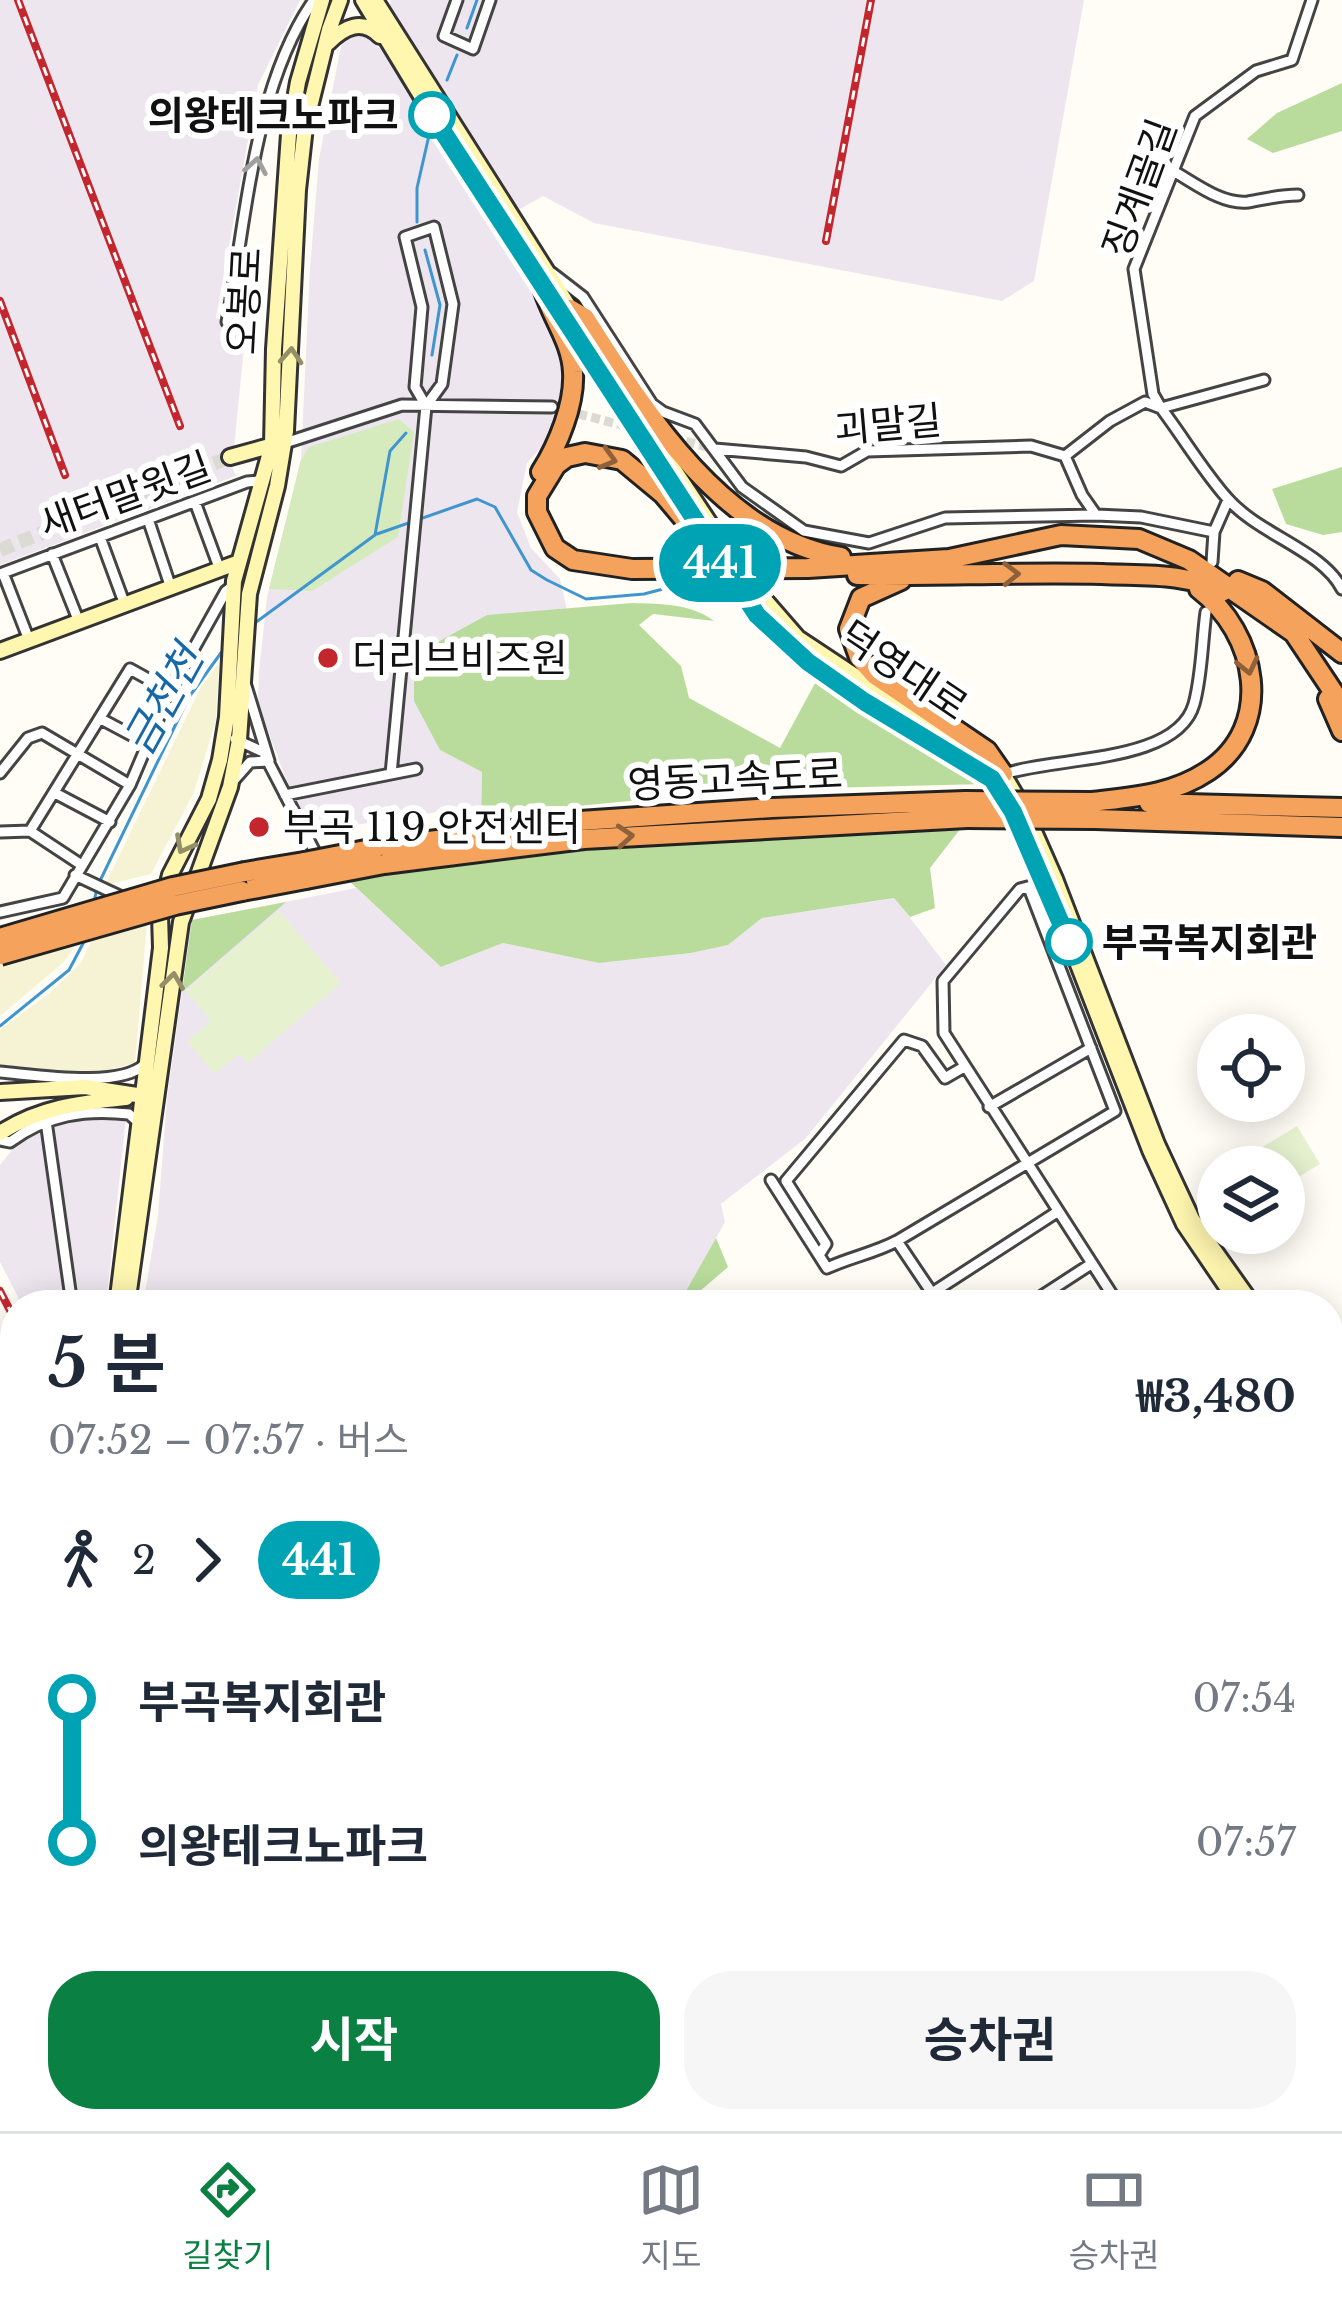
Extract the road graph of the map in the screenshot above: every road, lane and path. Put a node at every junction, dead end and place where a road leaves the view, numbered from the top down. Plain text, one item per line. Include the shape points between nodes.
1 (318, 0) edge
2 (340, 0) edge
3 (363, 0) edge
4 (379, 0) edge
5 (457, 0) edge
6 (490, 0) edge
7 (1312, 0) edge
8 (388, 46) junction
9 (324, 47) junction
10 (298, 82) junction
11 (270, 87) junction
12 (1173, 171) junction
13 (1298, 195) dead end
14 (546, 268) junction
15 (544, 291) junction
16 (570, 309) junction
17 (227, 322) dead end
18 (1264, 380) dead end
19 (426, 406) junction
20 (552, 406) tunnel mouth
21 (1160, 408) junction
22 (278, 444) junction
23 (715, 449) junction
24 (1065, 456) junction
25 (230, 458) tunnel mouth
26 (259, 495) junction
27 (1228, 500) junction
28 (195, 502) junction
29 (1096, 515) junction
30 (148, 519) junction
31 (1214, 532) junction
32 (100, 537) junction
33 (52, 554) junction
34 (723, 555) junction
35 (239, 562) junction
36 (1212, 562) dead end
37 (875, 563) junction
38 (1184, 568) junction
39 (213, 572) junction
40 (1, 573) edge
41 (913, 575) junction
42 (171, 588) junction
43 (1342, 589) edge
44 (231, 594) junction
45 (125, 605) junction
46 (1206, 612) dead end
47 (79, 622) junction
48 (29, 640) junction
49 (0, 651) edge
50 (1342, 653) edge
51 (237, 682) junction
52 (170, 692) junction
53 (1342, 705) edge
54 (101, 719) junction
55 (1342, 731) edge
56 (231, 738) junction
57 (148, 744) junction
58 (78, 756) junction
59 (269, 761) junction
60 (416, 769) dead end
61 (0, 773) edge
62 (391, 774) junction
63 (997, 777) junction
64 (130, 785) junction
65 (230, 787) junction
66 (55, 793) junction
67 (285, 795) junction
68 (1342, 808) edge
69 (1093, 810) junction
70 (1328, 820) edge
71 (110, 822) junction
72 (30, 831) junction
73 (0, 832) edge
74 (78, 870) junction
75 (1050, 880) junction
76 (243, 882) junction
77 (1029, 888) junction
78 (342, 891) dead end
79 (0, 912) edge
80 (160, 915) junction
81 (0, 938) edge
82 (0, 955) edge
83 (1091, 1048) junction
84 (145, 1064) junction
85 (964, 1067) junction
86 (0, 1072) edge
87 (0, 1092) edge
88 (87, 1094) junction
89 (149, 1096) junction
90 (989, 1107) junction
91 (46, 1121) junction
92 (140, 1125) junction
93 (0, 1137) edge
94 (1026, 1164) junction
95 (771, 1180) dead end
96 (1057, 1212) junction
97 (897, 1241) junction
98 (819, 1255) junction
99 (1091, 1264) junction
100 (70, 1290) edge
101 (119, 1290) edge
102 (129, 1290) edge
103 (930, 1290) edge
104 (937, 1290) edge
105 (1051, 1290) edge
106 (1109, 1290) edge
107 (1236, 1290) edge

1 - 10 street, 오봉로
1 - 11 street
2 - 9 street, 오봉로
3 - 8 street, 덕영대로
4 - 14 street, 덕영대로
5 - 6 street via 444,36 473,49
7 - 12 street, 징계골길 via 1292,60 1256,71 1195,116
8 - 9 street via 357,25
8 - 15 street, 덕영대로
22 -> 9 street, 오봉로 via 305,127
10 - 11 street
10 - 22 street, 오봉로 via 283,194
17 -> 11 street
12 - 13 street via 1233,201
12 - 21 street, 징계골길 via 1134,268
14 - 16 street, 덕영대로
14 - 23 street via 583,296 652,404 695,424
15 - 34 street, 덕영대로
15 - 41 highway via 574,374 557,442 530,497 550,553 573,567 633,576
16 - 34 street, 덕영대로
16 - 37 highway via 585,318 660,430 730,500 815,553
18 - 21 street
19 - 19 street via 442,384 453,304 434,227 405,237 422,308 415,386
19 - 20 street
19 - 22 street via 402,405
19 - 62 street
21 - 24 street via 1145,402
21 - 27 street, 징계골길
22 - 25 street
22 - 26 street, 오봉로
22 - 51 street, 오봉로
23 - 24 street, 괴말길 via 841,466 867,451 1031,446
23 - 29 street via 742,487 804,531 869,544 945,518
24 - 29 street
26 - 28 street, 새터말윗길 via 254,480
26 - 35 street, 오봉로
27 - 31 street
27 - 43 street, 징계골길 via 1274,538 1332,569
28 - 30 street, 새터말윗길
28 - 39 street
29 - 31 street
30 - 32 street, 새터말윗길
30 - 42 street
31 - 36 street
32 - 33 street, 새터말윗길
32 - 45 street
33 - 40 street, 새터말윗길
33 - 47 street
37 -> 34 highway via 596,566 556,548 537,496 567,457 622,460
34 - 63 street, 덕영대로, bridge via 757,615 808,662
35 - 39 street
35 - 44 street, 오봉로
37 - 38 highway via 949,559 1061,536 1138,539
41 -> 38 highway
38 - 50 highway via 1262,591
38 - 53 highway via 1294,633
38 - 55 highway via 1291,640
38 -> 69 highway via 1247,655 1250,712 1242,734 1211,769 1162,793
39 - 42 street
39 - 44 street
40 - 48 street
41 - 63 highway via 861,598 851,643 875,675 987,751
42 - 45 street
44 - 51 street, 오봉로
44 - 52 street
45 - 47 street
46 - 63 street via 1193,709 1169,736 1142,749
47 - 48 street
48 - 49 street
51 - 56 street
51 - 59 street
52 - 54 street via 130,669
52 - 57 street
54 - 57 street
54 - 58 street
56 - 59 street
56 - 65 street
56 -> 80 street via 175,861
57 - 64 street
58 - 61 street via 41,733
58 - 64 street
58 - 66 street
59 - 65 street via 242,767
59 - 67 street
60 - 62 street
62 - 67 street
63 - 75 street, 덕영대로 via 1025,811
64 - 71 street
89 -> 65 street via 181,922
66 - 71 street
66 - 72 street
67 - 78 street
68 - 70 highway, 영동고속도로
69 - 70 highway, 영동고속도로
69 - 76 highway, 영동고속도로, bridge via 772,808 580,821
71 - 74 street
72 - 73 street
72 - 74 street
74 - 79 street via 63,898
74 - 80 street
75 - 77 street
75 - 107 street, 덕영대로 via 1150,1150 1184,1224
76 - 81 highway, 영동고속도로, bridge via 151,893
76 - 82 highway, 영동고속도로, bridge
77 - 83 street
77 - 85 street via 944,981 944,1033
80 - 84 street
83 - 90 street
83 - 94 street via 1115,1111
84 - 86 street via 115,1078
84 - 89 street
85 - 90 street
85 - 98 street via 945,1078 922,1046 904,1040 786,1181 826,1244
87 - 88 street
88 - 89 street
88 - 93 street via 27,1116
89 - 92 street
89 - 102 street
90 - 94 street
91 - 92 street via 106,1112
91 - 93 street via 10,1142
91 - 100 street
92 - 101 street
94 - 96 street
94 - 97 street
95 - 98 street
96 - 99 street
96 - 104 street
97 - 98 street via 827,1268
97 - 103 street
99 - 105 street
99 - 106 street

